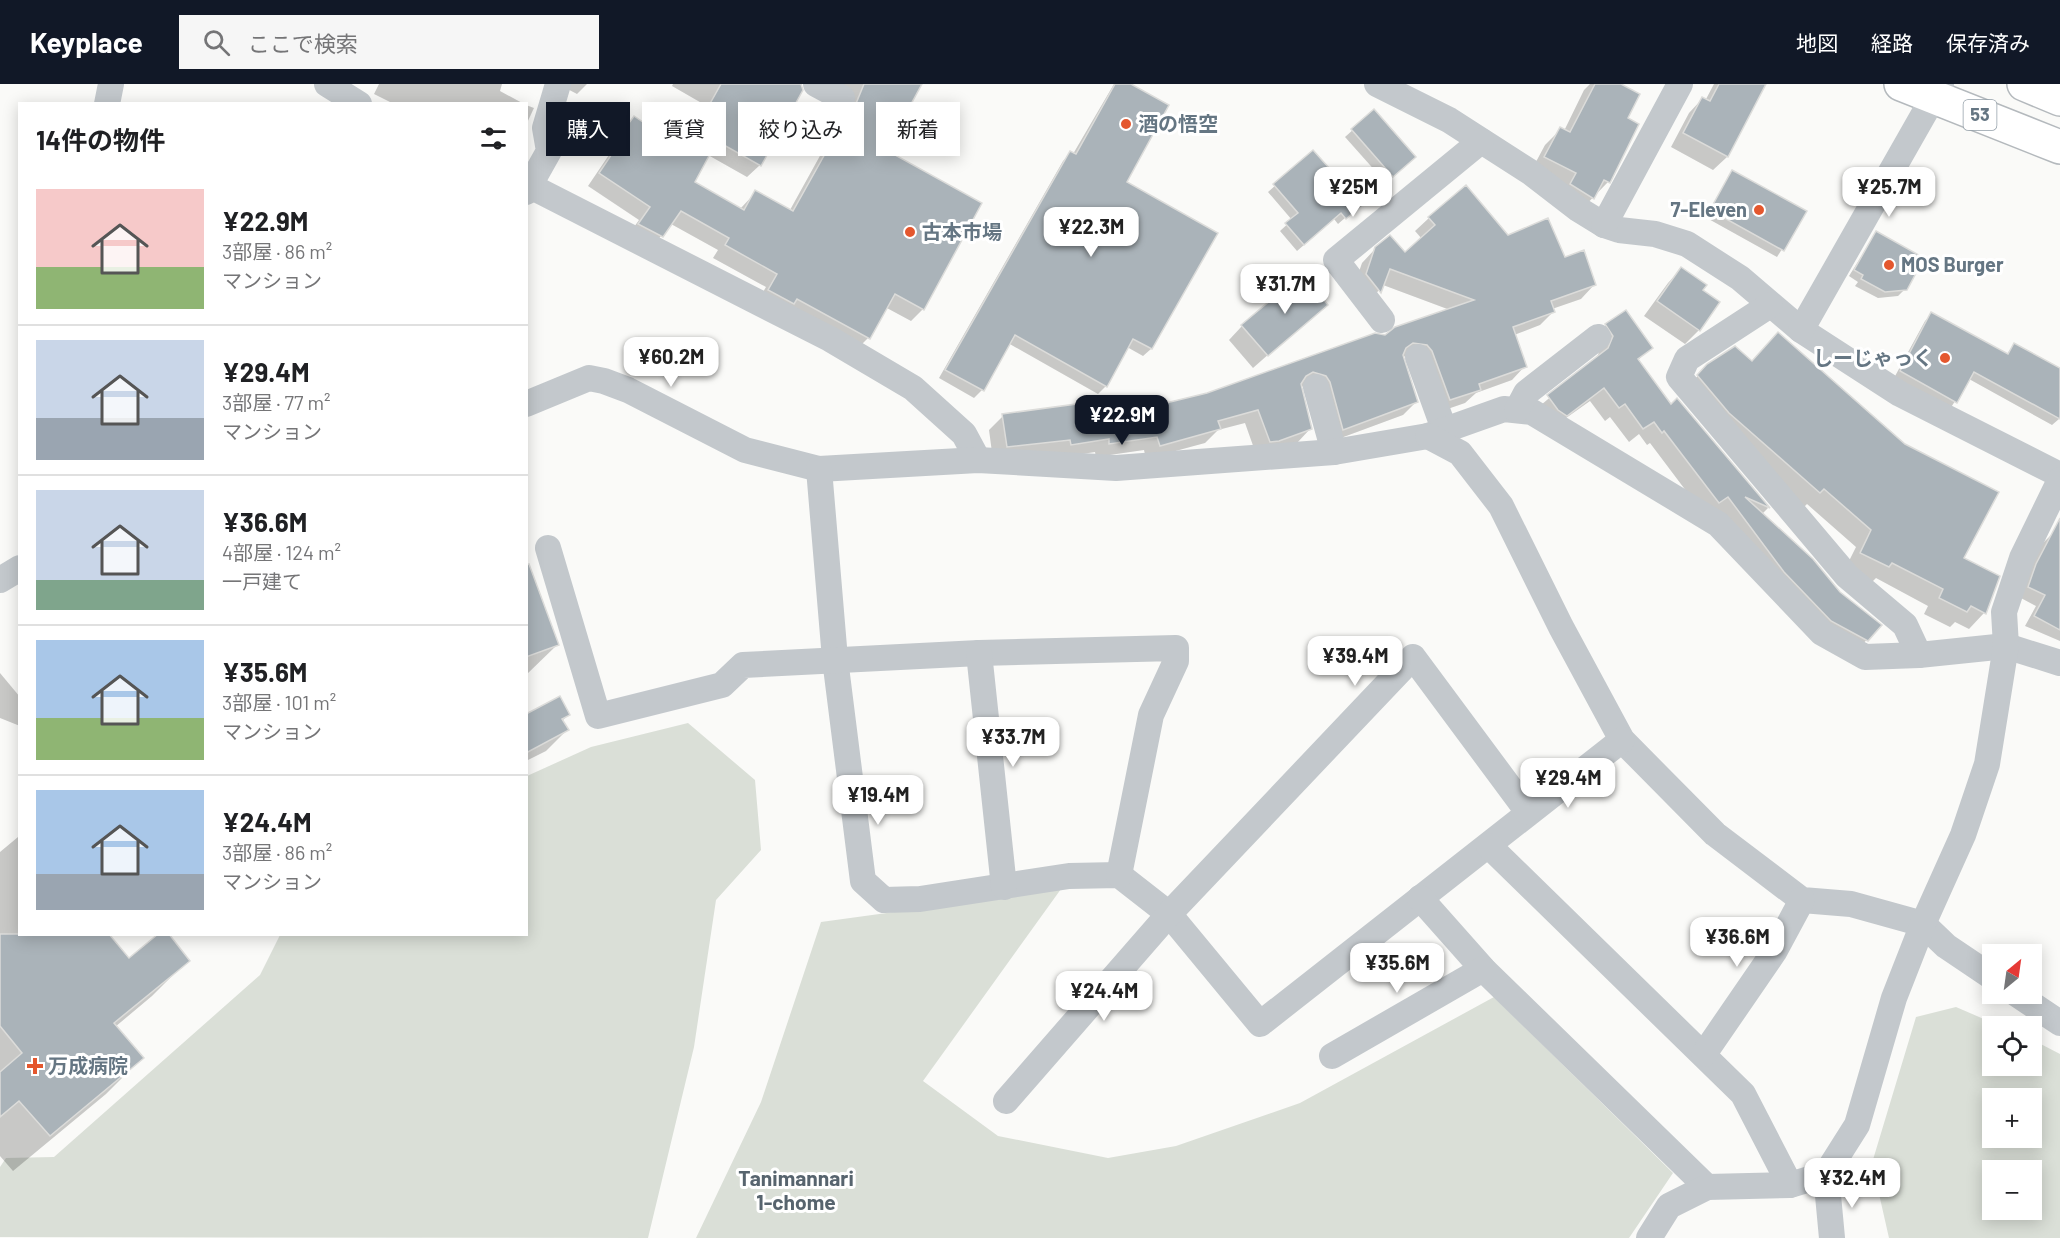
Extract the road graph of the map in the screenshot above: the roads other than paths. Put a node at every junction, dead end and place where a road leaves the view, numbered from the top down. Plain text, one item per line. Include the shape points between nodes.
1 (111, 84) edge
2 (327, 84) edge
3 (558, 84) edge
4 (816, 84) edge
5 (1377, 84) edge
6 (1680, 84) edge
7 (1900, 84) edge
8 (2024, 84) edge
9 (1936, 91) edge
10 (842, 98) dead end
11 (2060, 99) edge
12 (107, 102) edge
13 (356, 102) edge
14 (1481, 141) junction
15 (2060, 147) edge
16 (530, 181) edge
17 (1605, 225) junction
18 (1770, 306) junction
19 (1382, 320) dead end
20 (1800, 330) junction
21 (1599, 337) dead end
22 (1418, 357) dead end
23 (1316, 387) dead end
24 (528, 403) edge
25 (1517, 410) junction
26 (1436, 433) junction
27 (1334, 452) junction
28 (978, 460) junction
29 (819, 469) junction
30 (2060, 475) edge
31 (2060, 480) edge
32 (548, 548) dead end
33 (18, 569) edge
34 (0, 580) edge
35 (2006, 646) junction
36 (979, 653) junction
37 (1919, 655) junction
38 (835, 659) junction
39 (2060, 663) edge
40 (1622, 740) junction
41 (1528, 812) junction
42 (1489, 846) junction
43 (1119, 875) junction
44 (1004, 887) junction
45 (1420, 898) junction
46 (1802, 900) junction
47 (1169, 914) junction
48 (1923, 924) junction
49 (1483, 969) junction
50 (1982, 970) edge
51 (2032, 1004) edge
52 (2060, 1023) edge
53 (1704, 1054) junction
54 (1332, 1056) dead end
55 (1006, 1101) dead end
56 (1826, 1174) junction
57 (1790, 1185) junction
58 (1707, 1187) junction
59 (1649, 1238) edge
60 (1832, 1238) edge

1 - 12 street
2 - 13 street
3 - 16 street via 545,128 549,151
4 - 10 street
5 - 14 street via 1449,120
6 - 17 street
7 - 9 highway, 53
8 - 11 highway
9 - 15 highway, 53
9 - 20 street
14 - 17 street
14 - 19 street via 1336,260
16 - 28 street via 830,339 913,388 964,434
17 - 18 street via 1687,244 1740,278
18 - 20 street
18 - 37 street via 1687,359 1679,377 1847,576 1905,625
20 - 30 street via 1900,394
21 - 25 street via 1526,393
22 - 26 street
23 - 27 street
24 - 29 street via 589,378 604,381 745,450
25 - 26 street via 1504,409
25 - 37 street via 1532,412 1718,524 1822,633 1865,657
26 - 27 street
26 - 40 street via 1460,453 1501,506
27 - 28 street via 1116,468
28 - 29 street
29 - 38 street
31 - 35 street via 2022,558 2004,612
32 - 38 street via 598,716 722,685 743,665
33 - 34 street
35 - 37 street
35 - 39 street
35 - 48 street via 1987,764 1964,835
36 - 38 street
36 - 43 street via 1176,648 1176,661 1151,716
36 - 44 street
38 - 44 street via 863,881 884,900
40 - 41 street
40 - 46 street via 1715,834
41 - 42 street
41 - 47 street via 1413,657
42 - 45 street
42 - 53 street
43 - 44 street via 1069,876
43 - 47 street
45 - 47 street via 1260,1024
45 - 49 street
46 - 48 street via 1851,904
46 - 53 street via 1774,952
47 - 55 street
48 - 50 street via 1946,946
48 - 56 street via 1894,998 1857,1125
49 - 54 street
49 - 58 street
51 - 52 street
53 - 57 street via 1743,1094
56 - 57 street
56 - 60 street
57 - 58 street
58 - 59 street via 1669,1206

